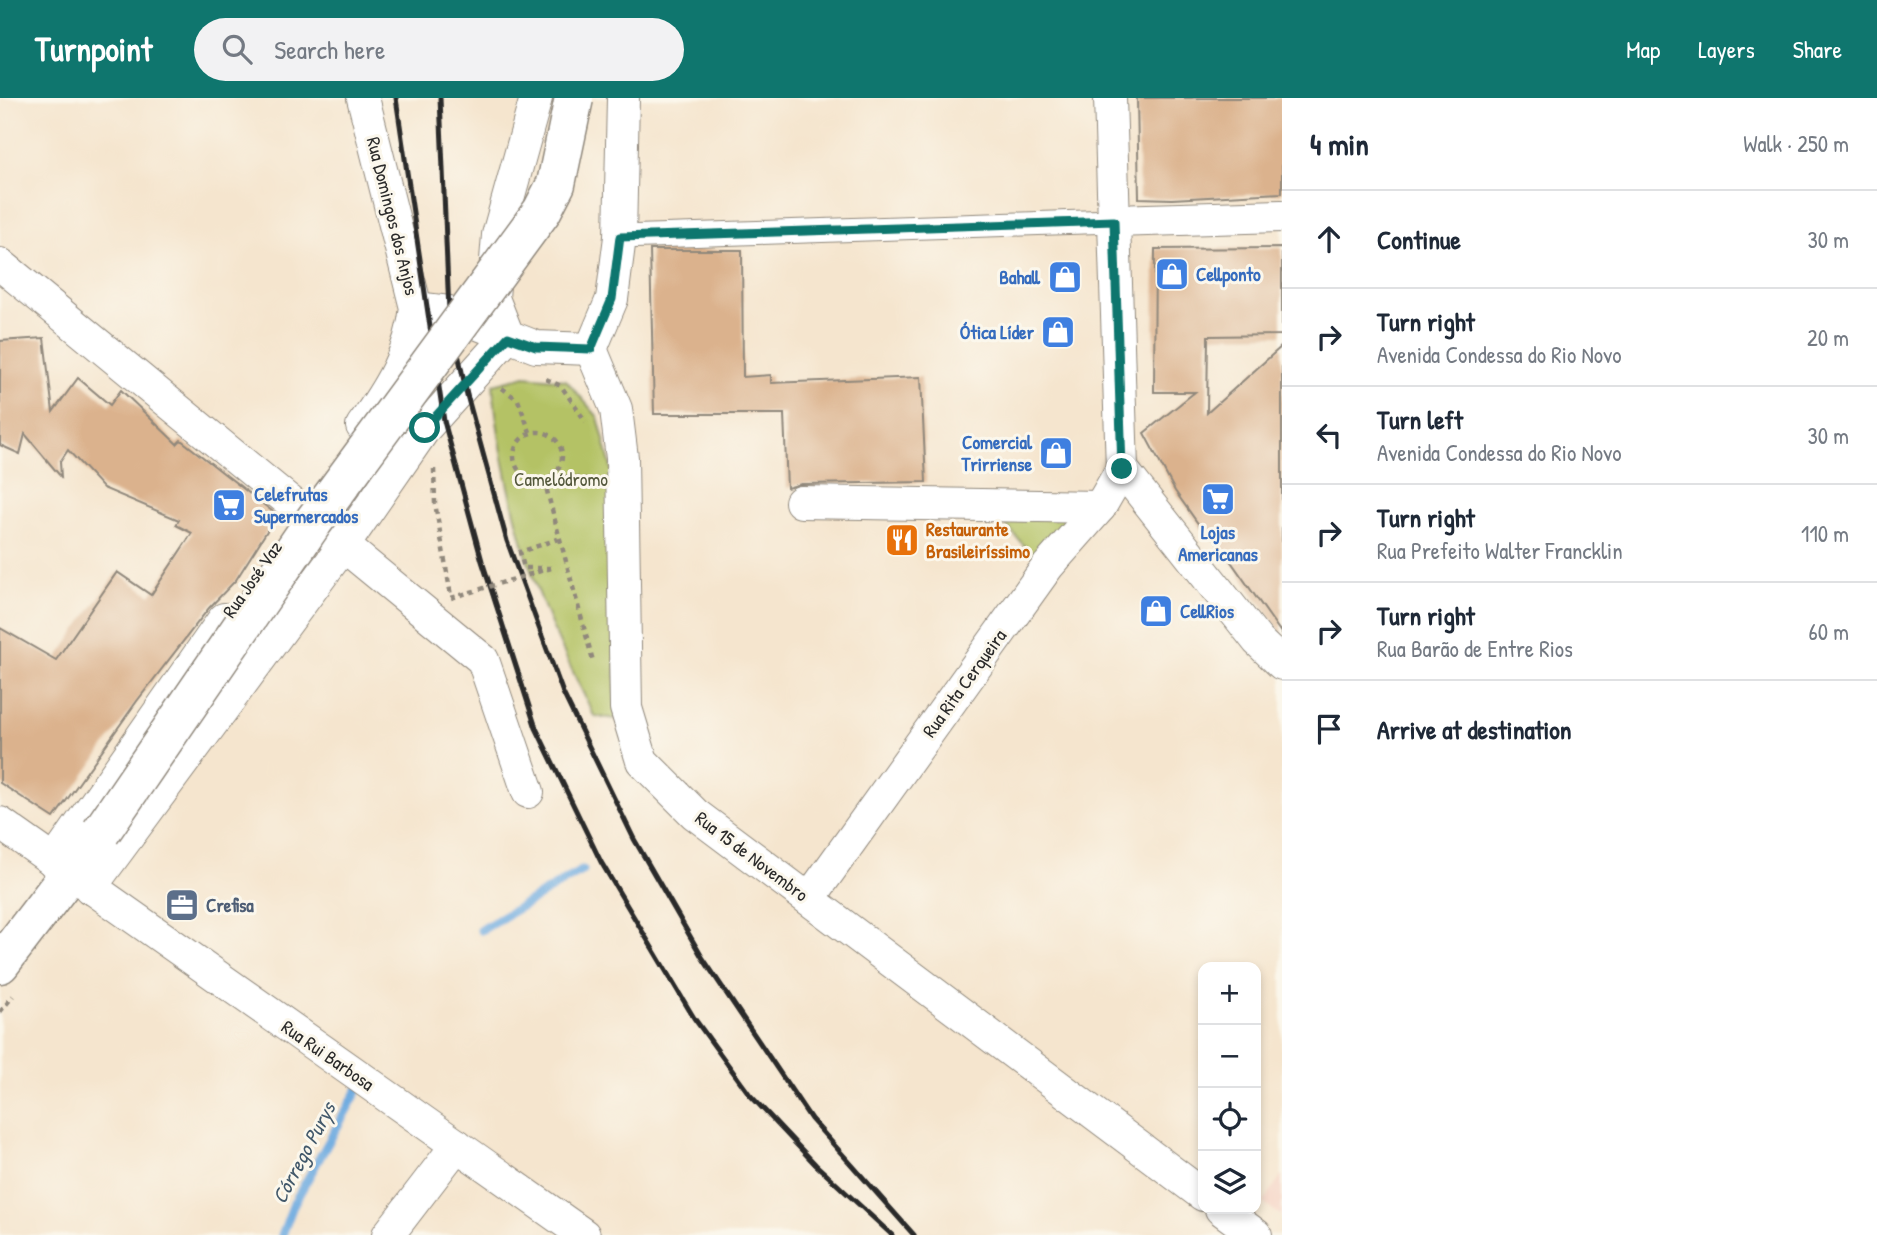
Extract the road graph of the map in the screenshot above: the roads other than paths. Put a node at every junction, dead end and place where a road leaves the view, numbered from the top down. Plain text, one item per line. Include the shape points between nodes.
1 (363, 98) edge
2 (536, 98) edge
3 (574, 98) edge
4 (623, 98) edge
5 (1111, 98) edge
6 (1282, 216) edge
7 (1114, 221) junction
8 (620, 237) junction
9 (0, 264) edge
10 (416, 308) junction
11 (508, 337) junction
12 (591, 349) junction
13 (1122, 469) junction
14 (801, 502) dead end
15 (1100, 507) junction
16 (300, 511) junction
17 (344, 545) junction
18 (1282, 664) edge
19 (528, 792) dead end
20 (0, 823) edge
21 (72, 875) junction
22 (809, 899) junction
23 (10, 976) edge
24 (457, 1145) junction
25 (1198, 1191) edge
26 (1228, 1214) edge
27 (388, 1235) edge
28 (584, 1235) edge
29 (1256, 1235) edge

1 - 10 street, Rua Domingos dos Anjos
2 - 11 street via 498,235 493,298
3 - 21 main road, bridge via 556,184 542,211 314,522
4 - 8 street
5 - 7 street
6 - 7 street
7 - 8 street
7 - 13 street
8 - 12 street via 612,299
9 - 16 street
10 - 11 street via 449,312
10 - 16 street, Rua Domingos dos Anjos via 413,336 382,399
11 - 12 street via 536,347
11 - 17 street via 425,428
12 - 22 street, Rua 15 de Novembro via 616,409 626,708 642,761 695,814
13 - 15 street, Rua Rita Cerqueira
13 - 18 street via 1258,641
14 - 15 street
15 - 22 street, Rua Rita Cerqueira via 1048,566
16 - 17 street
16 - 21 street, Rua José Vaz
17 - 19 street via 483,660
17 - 21 street
20 - 21 street, Rua Rui Barbosa
21 - 23 main road
21 - 24 street, Rua Rui Barbosa
22 - 25 street, Rua 15 de Novembro
24 - 27 street
24 - 28 street, Rua Rui Barbosa
26 - 29 street

